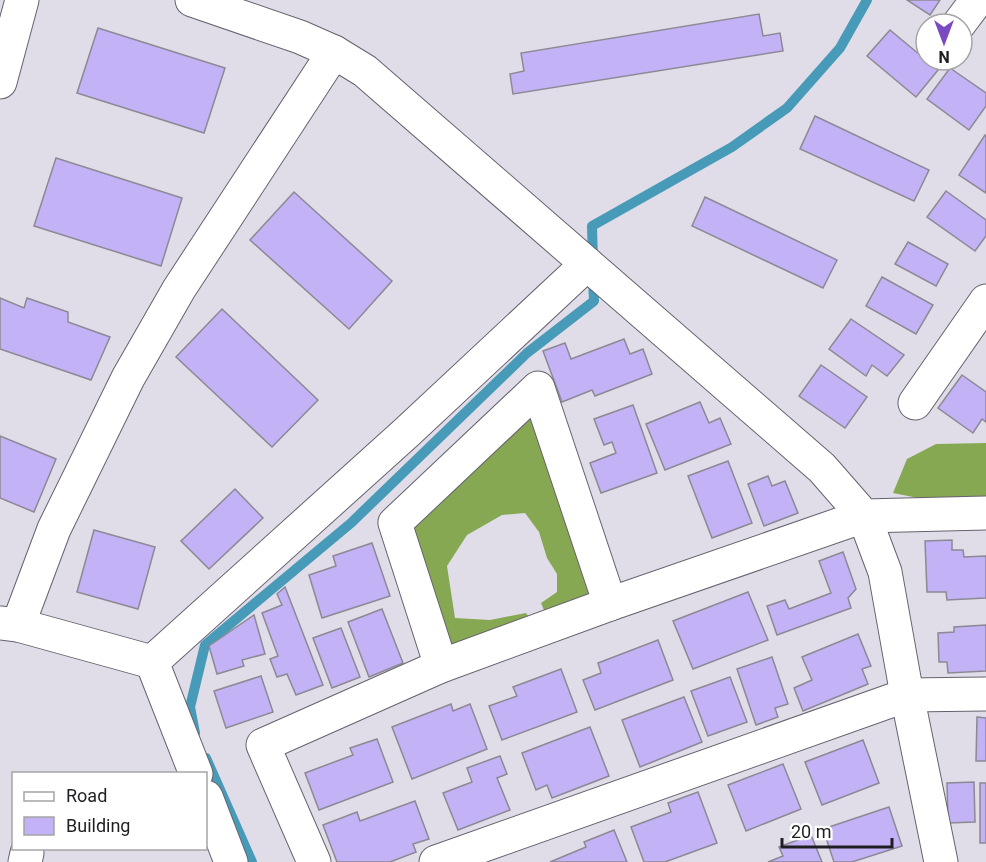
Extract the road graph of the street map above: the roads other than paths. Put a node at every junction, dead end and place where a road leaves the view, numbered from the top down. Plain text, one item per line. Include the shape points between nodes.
1 (22, 0) edge
2 (192, 0) edge
3 (334, 52) junction
4 (0, 82) edge
5 (587, 264) junction
6 (986, 301) edge
7 (915, 403) dead end
8 (986, 513) edge
9 (864, 516) junction
10 (610, 604) junction
11 (9, 624) edge
12 (152, 662) junction
13 (441, 666) junction
14 (986, 694) edge
15 (907, 695) junction
16 (195, 772) edge
17 (207, 800) edge
18 (231, 862) edge
19 (314, 862) edge
20 (436, 862) edge
21 (941, 862) edge
22 (948, 862) edge

1 - 4 street
2 - 3 street
3 - 5 street via 365,71
3 - 11 street via 179,289 128,378
5 - 9 street via 822,468
5 - 12 street
6 - 7 street
8 - 9 street
9 - 10 street
9 - 15 street via 885,572
10 - 13 street
10 - 13 street via 538,388 395,523
11 - 12 street
12 - 16 street
13 - 19 street via 263,745
14 - 15 street
15 - 20 street
15 - 21 street
17 - 18 street
21 - 22 street

